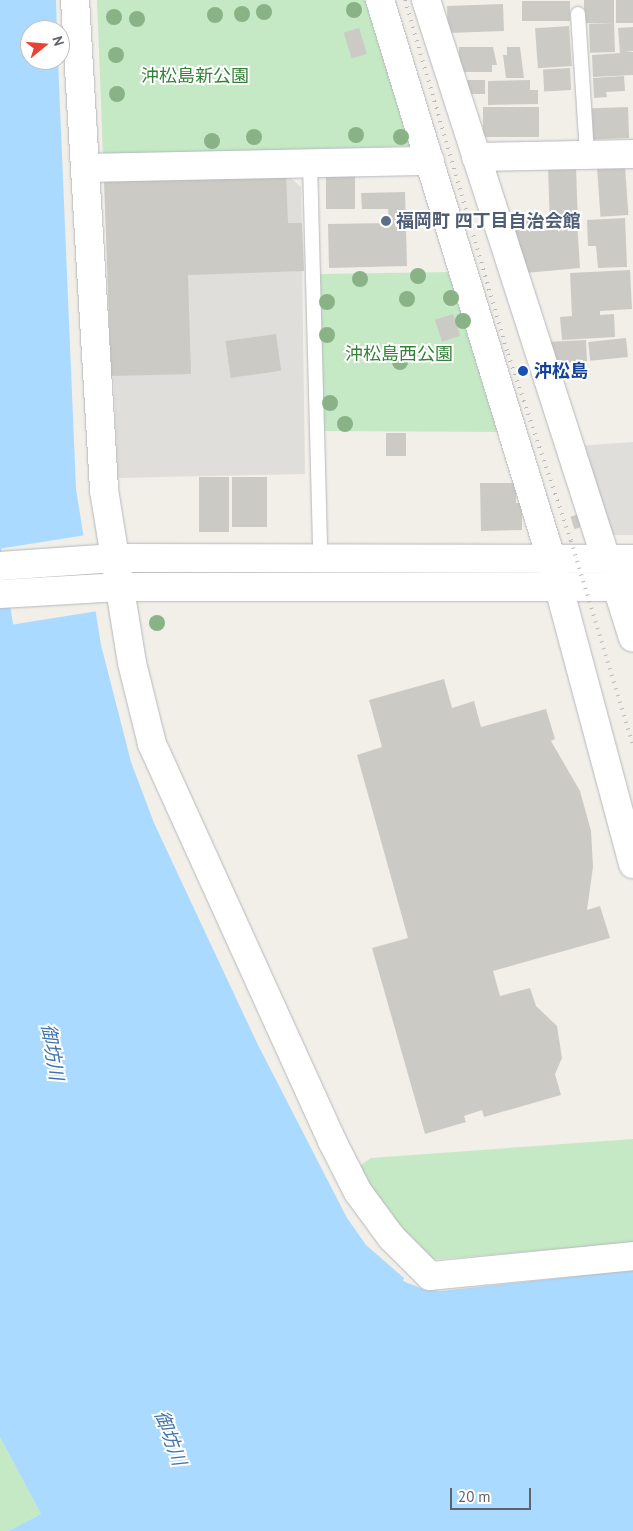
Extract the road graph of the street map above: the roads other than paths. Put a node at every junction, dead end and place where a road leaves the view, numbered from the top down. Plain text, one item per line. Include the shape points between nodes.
1 (75, 0) edge
2 (380, 0) edge
3 (426, 0) edge
4 (578, 14) dead end
5 (633, 154) edge
6 (587, 155) junction
7 (476, 158) junction
8 (430, 161) junction
9 (310, 163) junction
10 (87, 168) junction
11 (106, 558) junction
12 (320, 558) junction
13 (551, 558) junction
14 (606, 559) junction
15 (633, 560) edge
16 (0, 566) edge
17 (559, 587) junction
18 (625, 587) edge
19 (110, 588) junction
20 (0, 594) edge
21 (633, 638) edge
22 (633, 864) edge
23 (633, 1256) edge

1 - 10 street
2 - 8 street
3 - 7 street
4 - 6 lane
5 - 6 street
6 - 7 street
7 - 14 street
8 - 9 street
8 - 13 street
9 - 10 street
9 - 12 lane
10 - 11 street
11 - 12 street
11 - 16 street
11 - 19 street
12 - 13 street
13 - 14 street
13 - 17 street
14 - 15 street
17 - 18 street
17 - 19 street
17 - 22 street
18 - 21 street
19 - 20 street
19 - 23 street via 152,744 332,1141 358,1192 391,1237 430,1276

